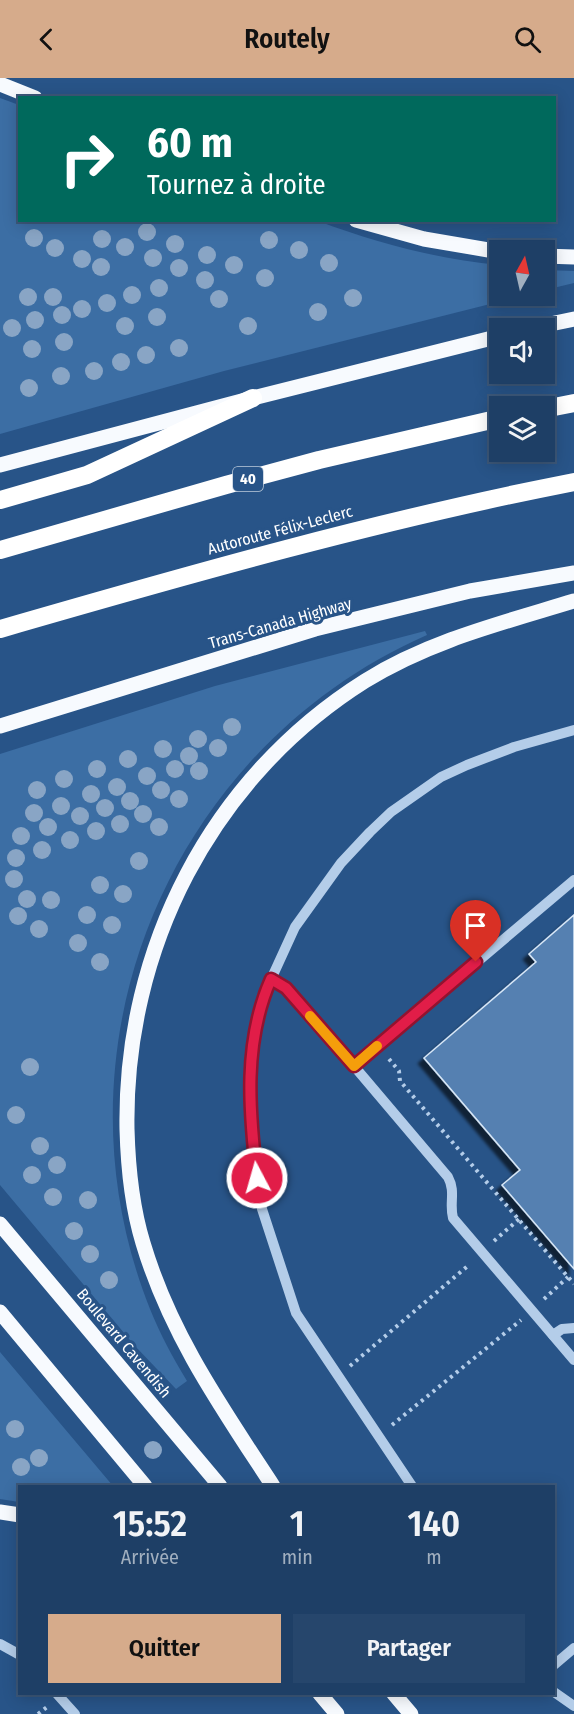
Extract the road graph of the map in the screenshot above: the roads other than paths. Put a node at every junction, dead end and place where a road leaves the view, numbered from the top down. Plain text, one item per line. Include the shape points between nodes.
1 (0, 84) edge
2 (30, 96) edge
3 (363, 222) edge
4 (489, 250) edge
5 (555, 256) edge
6 (574, 257) edge
7 (574, 319) edge
8 (555, 323) edge
9 (489, 339) edge
10 (253, 398) junction
11 (574, 403) edge
12 (555, 407) edge
13 (489, 421) edge
14 (0, 465) edge
15 (574, 482) edge
16 (0, 500) edge
17 (0, 550) edge
18 (574, 573) edge
19 (574, 601) edge
20 (0, 629) edge
21 (0, 726) edge
22 (574, 730) edge
23 (574, 880) edge
24 (271, 979) junction
25 (354, 1066) junction
26 (0, 1224) edge
27 (0, 1312) edge
28 (574, 1328) edge
29 (553, 1335) junction
30 (574, 1360) edge
31 (144, 1485) edge
32 (219, 1485) edge
33 (272, 1485) edge
34 (410, 1485) edge
35 (0, 1512) edge
36 (18, 1515) edge
37 (0, 1644) edge
38 (574, 1648) edge
39 (18, 1654) edge
40 (555, 1664) edge
41 (555, 1693) edge
42 (58, 1695) edge
43 (321, 1695) edge
44 (395, 1695) edge
45 (574, 1706) edge
46 (75, 1714) edge
47 (337, 1714) edge
48 (411, 1714) edge

1 - 2 main road
3 - 4 main road via 424,239
5 - 6 main road
7 - 8 main road
9 - 10 main road
10 - 14 main road
10 - 16 highway via 87,475
11 - 12 highway
13 - 17 highway, 40 via 288,468
15 - 20 highway, Autoroute Félix-Leclerc via 289,547
18 - 21 main road, Trans-Canada Highway via 470,591 315,629
19 - 33 main road via 462,635 415,654 365,681 303,727 247,783 223,814 182,884 152,954 134,1026 127,1102 130,1174 142,1241 189,1356
22 - 24 lane via 467,765 441,777 391,812 341,863 310,904
23 - 25 lane
24 - 25 lane via 286,988
24 - 34 lane via 250,1069 261,1209 296,1313
25 - 29 lane via 448,1177 453,1192 453,1218
26 - 32 main road, Boulevard Cavendish
27 - 31 main road
28 - 29 lane
29 - 30 lane
35 - 36 main road
37 - 39 lane
38 - 40 lane
41 - 45 lane
42 - 46 lane
43 - 47 main road
44 - 48 main road

